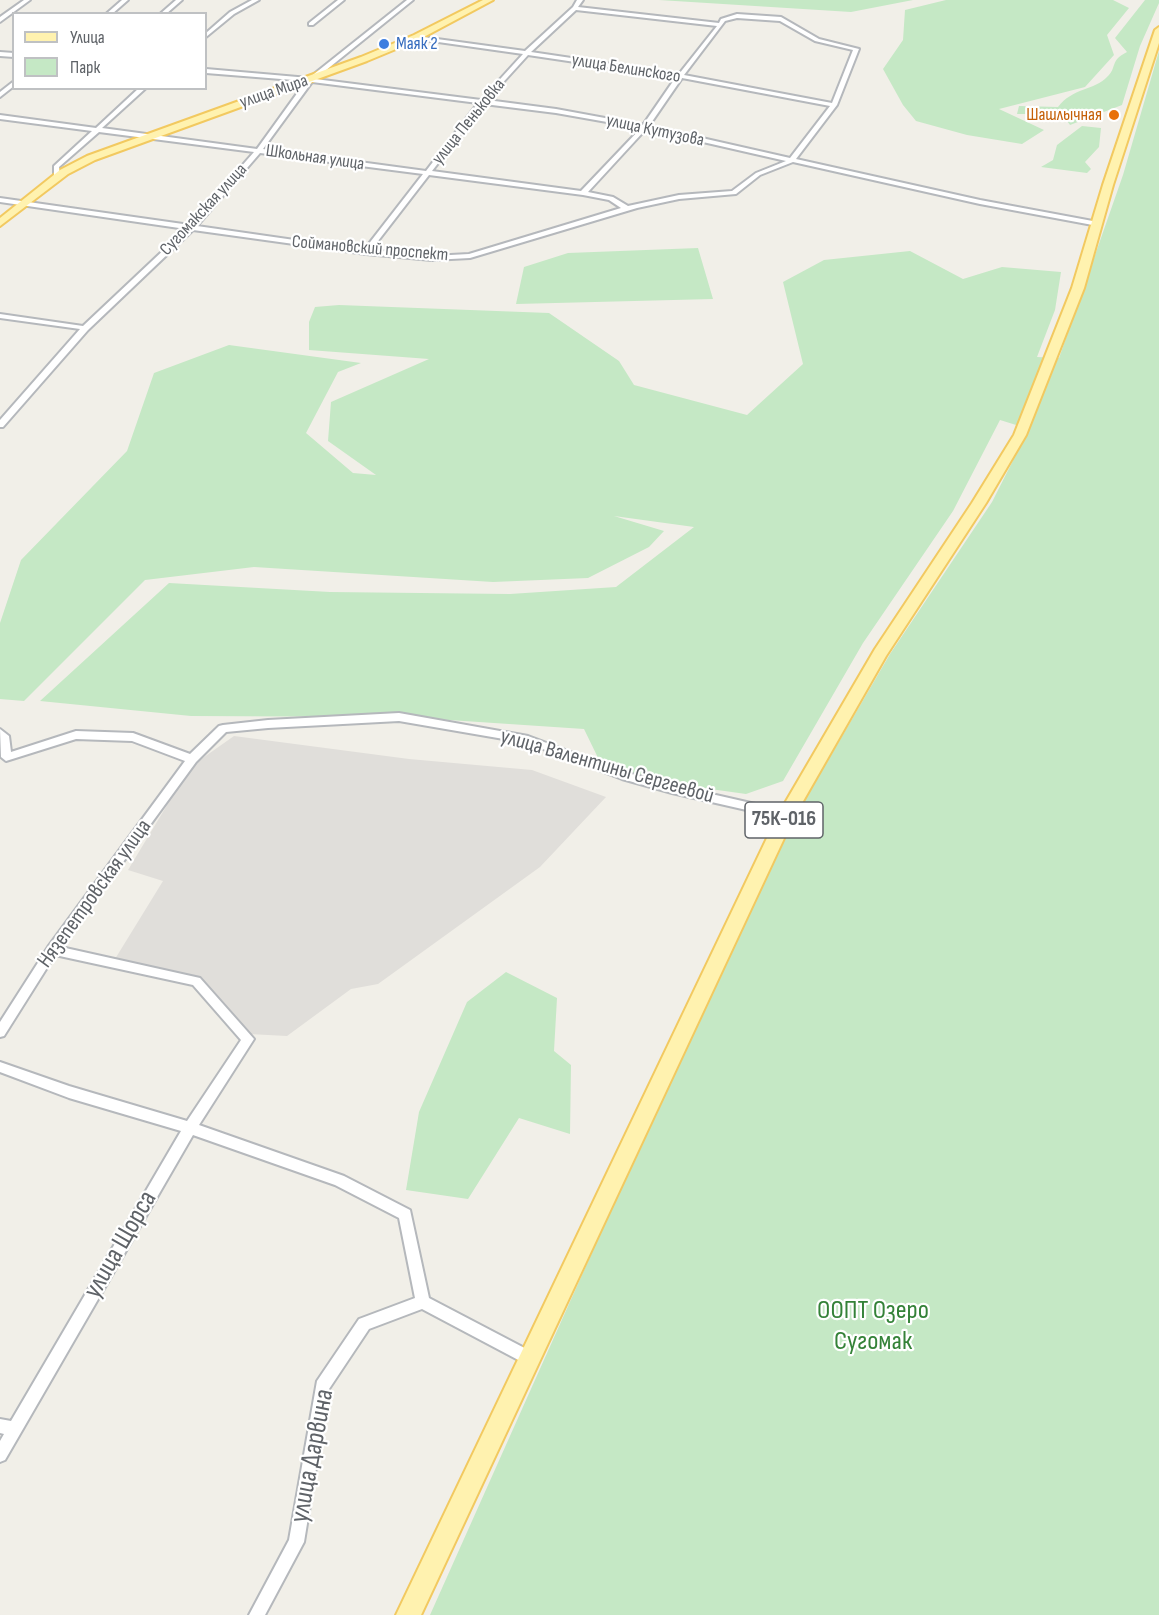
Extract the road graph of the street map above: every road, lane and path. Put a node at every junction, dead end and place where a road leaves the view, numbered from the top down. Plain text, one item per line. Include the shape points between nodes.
1 (27, 0) edge
2 (125, 0) edge
3 (179, 0) edge
4 (256, 0) edge
5 (341, 0) edge
6 (410, 0) edge
7 (489, 0) edge
8 (580, 0) edge
9 (575, 8) junction
10 (110, 12) edge
11 (164, 12) edge
12 (0, 20) edge
13 (311, 24) dead end
14 (721, 25) junction
15 (1159, 30) edge
16 (207, 34) edge
17 (417, 37) junction
18 (526, 54) junction
19 (207, 70) edge
20 (680, 76) junction
21 (310, 80) junction
22 (12, 85) edge
23 (141, 90) edge
24 (0, 95) edge
25 (481, 103) junction
26 (834, 105) junction
27 (0, 117) edge
28 (645, 127) junction
29 (98, 129) junction
30 (148, 137) junction
31 (259, 150) junction
32 (791, 161) junction
33 (428, 173) junction
34 (57, 177) junction
35 (583, 193) junction
36 (0, 200) edge
37 (23, 203) junction
38 (627, 209) junction
39 (0, 223) edge
40 (1098, 224) junction
41 (191, 228) junction
42 (366, 252) junction
43 (0, 316) edge
44 (85, 328) junction
45 (0, 425) edge
46 (0, 733) edge
47 (192, 759) junction
48 (3, 761) edge
49 (786, 815) junction
50 (52, 950) junction
51 (0, 1032) edge
52 (0, 1067) edge
53 (190, 1128) junction
54 (423, 1302) junction
55 (529, 1358) junction
56 (7, 1427) edge
57 (0, 1455) edge
58 (257, 1615) edge
59 (408, 1615) edge

1 - 12 street
2 - 10 street
3 - 11 street
4 - 16 street via 232,13
5 - 13 street
6 - 21 street, Сугомакская улица
7 - 17 main road, улица Мира
8 - 9 street, улица Пеньковка
9 - 14 street
9 - 18 street, улица Пеньковка
14 - 20 street
14 - 26 street via 723,20 737,15 781,19 817,40 856,49
15 - 40 main road, 75К-016
17 - 18 street, улица Белинского
17 - 21 main road, улица Мира
18 - 20 street, улица Белинского
18 - 25 street, улица Пеньковка
19 - 21 street, улица Кутузова
20 - 26 street, улица Белинского
20 - 28 street
21 - 25 street, улица Кутузова
21 - 30 main road, улица Мира
21 - 31 street, Сугомакская улица
22 - 24 street
23 - 29 street
25 - 28 street, улица Кутузова
25 - 33 street, улица Пеньковка
26 - 32 street
27 - 29 street, Школьная улица
28 - 32 street, улица Кутузова
28 - 35 street
29 - 30 street, Школьная улица
29 - 34 street via 56,167
30 - 31 street, Школьная улица
30 - 34 main road, улица Мира via 91,158
31 - 33 street, Школьная улица
31 - 41 street, Сугомакская улица
32 - 38 street, Соймановский проспект via 758,174 734,193 679,197
32 - 40 street, улица Кутузова
33 - 35 street, Школьная улица
33 - 42 street, улица Пеньковка
34 - 37 main road, улица Мира
35 - 38 street, Школьная улица via 610,198
36 - 37 street, Соймановский проспект
37 - 39 main road, улица Мира
37 - 41 street, Соймановский проспект
38 - 42 street, Соймановский проспект via 470,256 432,258
40 - 49 main road, 75К-016 via 1058,343 1020,435 880,653
41 - 42 street, Соймановский проспект
41 - 44 street, Сугомакская улица
43 - 44 street
44 - 45 street, Сугомакская улица
46 - 48 street via 4,736
47 - 48 street via 133,737 76,735
47 - 49 street, улица Валентины Сергеевой via 223,729 399,717 528,740 622,775
47 - 50 street, Нязепетровская улица
49 - 55 main road, 75К-016
50 - 51 street, Нязепетровская улица
50 - 53 street, улица Щорса via 196,981 248,1039
52 - 53 street
53 - 54 street via 339,1180 405,1214
53 - 56 street, улица Щорса
54 - 55 street
54 - 58 street, улица Дарвина via 364,1324 322,1386 296,1542
55 - 59 main road, 75К-016
56 - 57 street, улица Щорса

